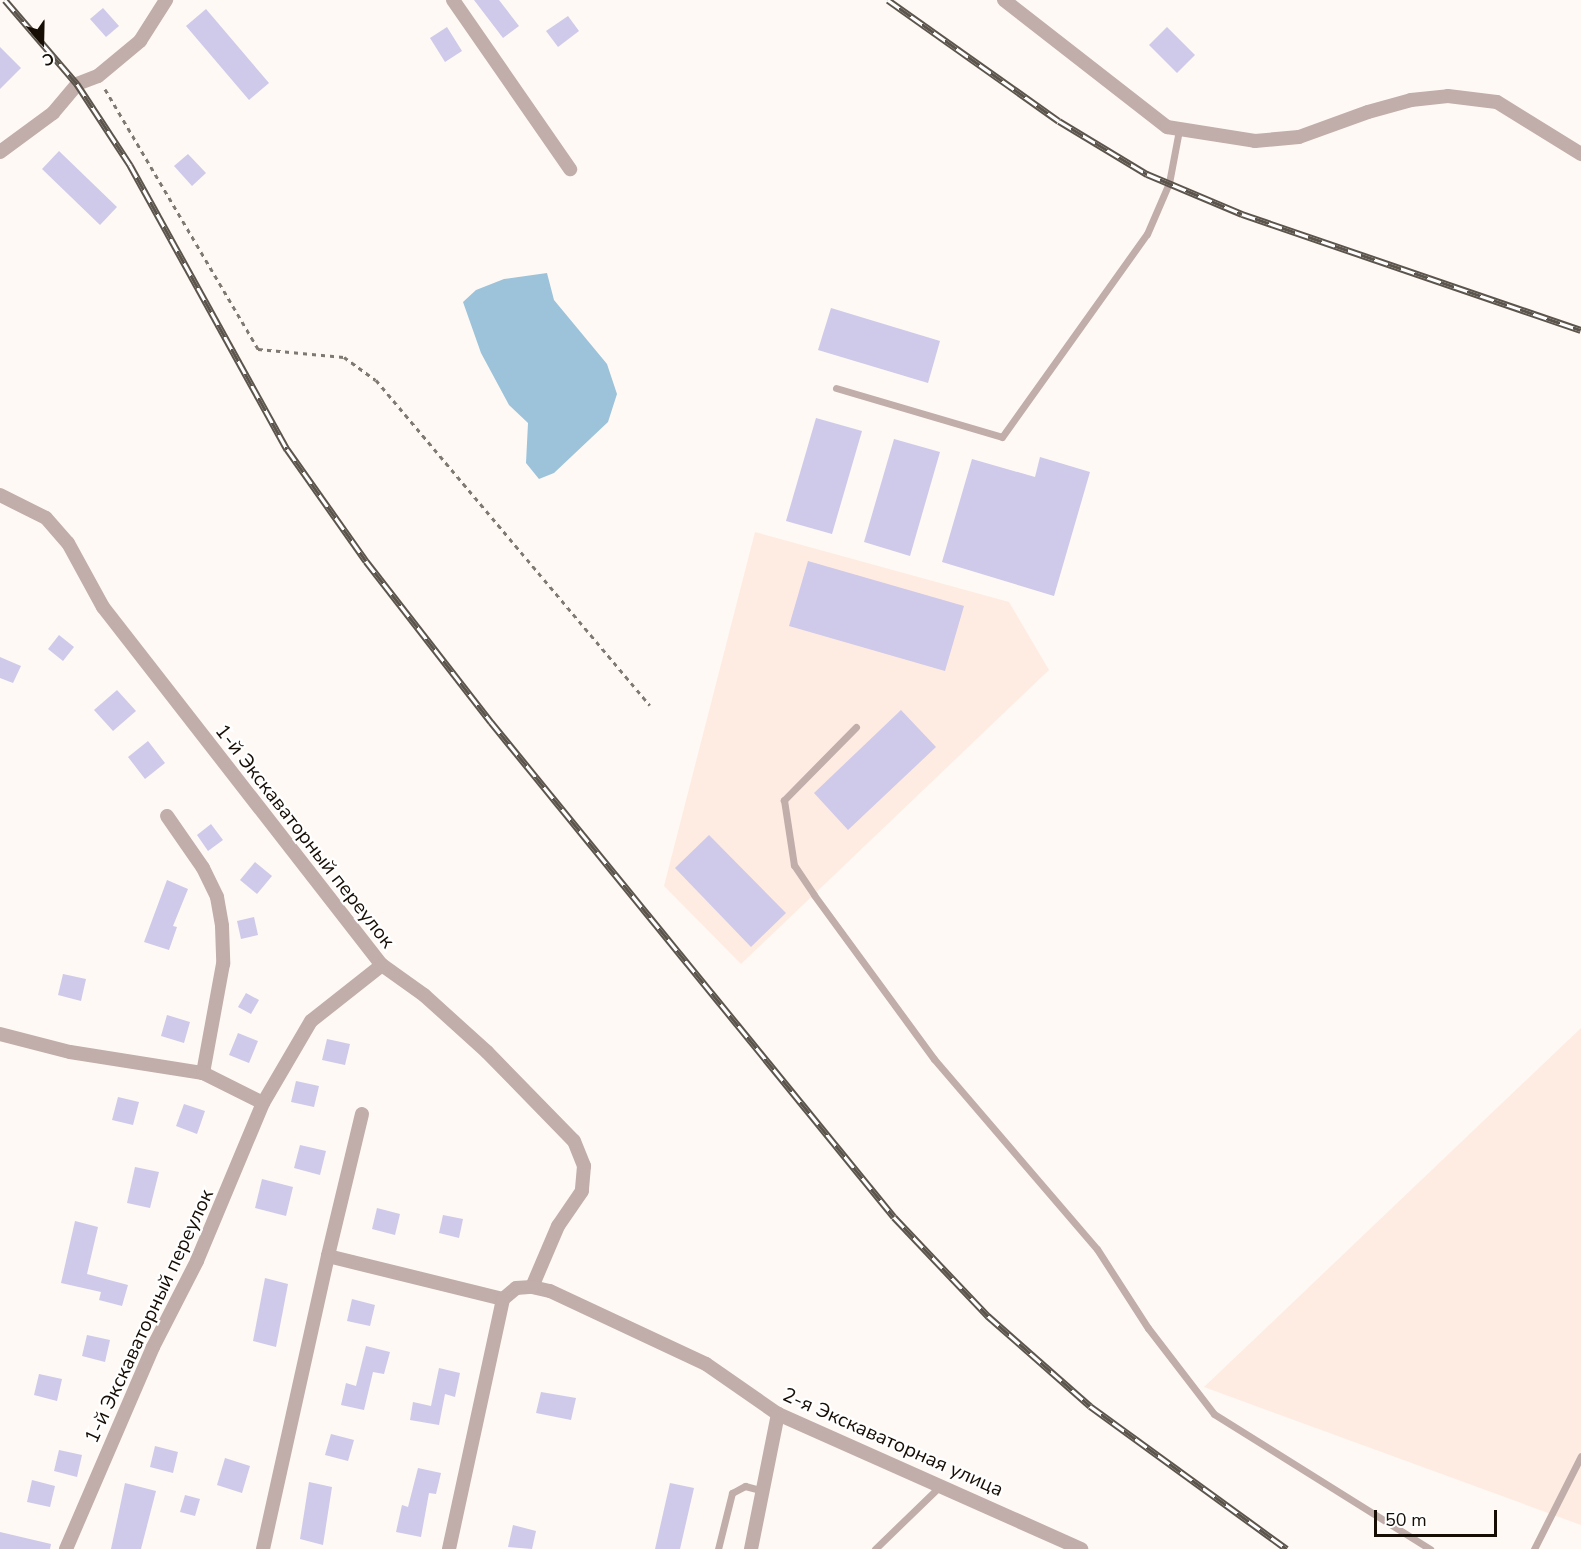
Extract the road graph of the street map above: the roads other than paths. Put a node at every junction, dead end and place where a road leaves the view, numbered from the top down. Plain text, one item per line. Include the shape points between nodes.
1 (166, 0) edge
2 (453, 0) edge
3 (1004, 0) edge
4 (1179, 130) junction
5 (0, 152) edge
6 (1581, 154) edge
7 (570, 169) dead end
8 (836, 388) dead end
9 (0, 495) edge
10 (856, 727) dead end
11 (167, 816) dead end
12 (382, 965) junction
13 (0, 1035) edge
14 (203, 1073) junction
15 (262, 1103) junction
16 (362, 1114) dead end
17 (328, 1256) junction
18 (532, 1287) junction
19 (503, 1299) junction
20 (778, 1414) junction
21 (1581, 1456) edge
22 (942, 1485) junction
23 (760, 1490) junction
24 (66, 1549) edge
25 (263, 1549) edge
26 (449, 1549) edge
27 (718, 1549) edge
28 (751, 1549) edge
29 (875, 1549) edge
30 (1082, 1549) edge
31 (1430, 1549) edge
32 (1534, 1549) edge

1 - 5 street via 140,41 98,76 77,84 53,113
2 - 7 street
3 - 4 street via 1167,128
4 - 6 street via 1255,141 1299,137 1411,100 1448,96 1497,102
4 - 8 lane via 1169,183 1147,234 1002,437
9 - 12 street, 1-й Экскаваторный переулок via 46,518 68,543 103,607
10 - 31 lane via 784,800 794,865 814,895 934,1059 1097,1249 1148,1328 1214,1414
11 - 14 street via 203,868 217,897 222,926 223,964
12 - 15 street, 1-й Экскаваторный переулок via 311,1021
12 - 18 street via 487,1052 574,1141 584,1166 582,1191 558,1226
13 - 14 street via 70,1052
14 - 15 street
15 - 24 street, 1-й Экскаваторный переулок via 198,1262 153,1347
16 - 17 street
17 - 19 street
17 - 25 street
18 - 19 street via 516,1288
18 - 20 street, 2-я Экскаваторная улица via 550,1291 706,1364
19 - 26 street
20 - 22 street, 2-я Экскаваторная улица
20 - 23 street
21 - 32 lane
22 - 29 lane
22 - 30 street, 2-я Экскаваторная улица
23 - 27 lane via 745,1486 732,1493
23 - 28 street

